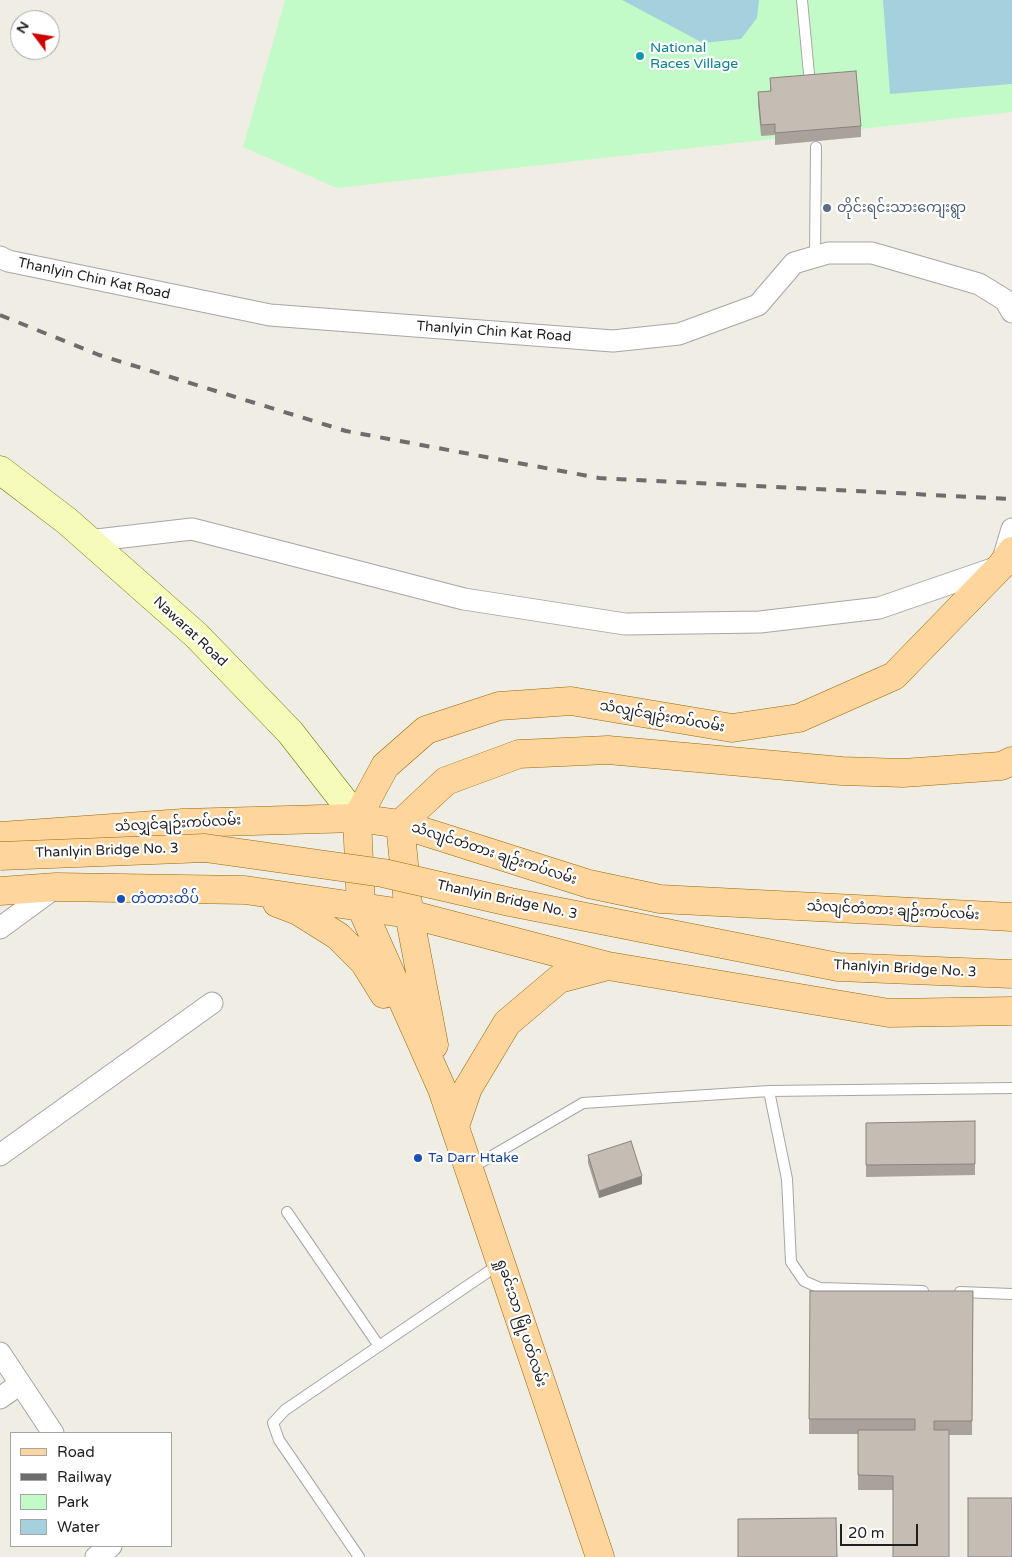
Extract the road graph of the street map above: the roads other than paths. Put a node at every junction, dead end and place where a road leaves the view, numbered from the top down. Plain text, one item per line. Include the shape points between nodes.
1 (802, 0) edge
2 (810, 84) edge
3 (816, 147) edge
4 (0, 257) edge
5 (815, 257) junction
6 (972, 282) junction
7 (1012, 293) edge
8 (1012, 312) edge
9 (0, 470) edge
10 (1012, 529) edge
11 (88, 542) junction
12 (1007, 558) edge
13 (1008, 766) edge
14 (357, 818) junction
15 (400, 824) junction
16 (0, 836) edge
17 (0, 856) edge
18 (56, 887) junction
19 (245, 890) junction
20 (0, 891) edge
21 (361, 907) junction
22 (409, 914) junction
23 (1012, 917) edge
24 (0, 928) edge
25 (608, 966) junction
26 (1012, 974) edge
27 (212, 1003) dead end
28 (1012, 1011) edge
29 (442, 1088) junction
30 (1012, 1088) edge
31 (769, 1091) junction
32 (455, 1126) junction
33 (0, 1155) edge
34 (470, 1168) junction
35 (287, 1212) dead end
36 (501, 1263) junction
37 (1012, 1294) edge
38 (379, 1346) junction
39 (0, 1354) edge
40 (20, 1384) junction
41 (0, 1398) edge
42 (52, 1432) edge
43 (110, 1547) edge
44 (96, 1557) edge
45 (359, 1557) edge
46 (600, 1557) edge

1 - 2 lane
3 - 5 lane
4 - 5 street, Thanlyin Chin Kat Road via 270,315 613,340 679,334 758,305 794,263
5 - 6 street, Thanlyin Chin Kat Road via 828,253 872,253
6 - 7 street, Thanlyin Chin Kat Road
6 - 8 street via 1005,300
9 - 11 main road, Nawarat Road via 67,521
10 - 12 street
11 - 12 street via 192,529 464,599 625,624 760,622 878,608
11 - 14 main road, Nawarat Road via 203,642 290,732
12 - 14 main road, သံလျှင်ချဉ်းကပ်လမ်း via 894,676 799,718 732,728 571,701 500,706 426,730 384,766
13 - 15 main road, သံလျင်တံတား ချဉ်းကပ်လမ်း via 903,773 842,771 608,750 518,754 446,782
14 - 15 main road, သံလျှင်ချဉ်းကပ်လမ်း
14 - 16 main road, သံလျှင်ချဉ်းကပ်လမ်း via 183,823
14 - 21 main road
15 - 22 main road
15 - 23 main road, သံလျင်တံတား ချဉ်းကပ်လမ်း via 590,884 660,899
17 - 26 main road, Thanlyin Bridge No. 3, bridge via 205,848 383,873 520,904 838,967
18 - 19 main road
18 - 20 main road
18 - 24 street
19 - 21 main road
19 - 29 main road via 298,911 338,936 364,962
21 - 22 main road
21 - 29 main road, ရှုခင်းသာ မြို့ပတ်လမ်း
22 - 25 main road
22 - 29 main road, ရှုခင်းသာ မြို့ပတ်လမ်း
25 - 28 main road via 889,1013
25 - 32 main road via 559,979 507,1023 468,1088
27 - 33 street
29 - 32 main road, ရှုခင်းသာ မြို့ပတ်လမ်း
30 - 31 lane
31 - 34 lane via 583,1103
31 - 37 lane via 787,1179 791,1262 804,1282 820,1288
32 - 34 main road, ရှုခင်းသာ မြို့ပတ်လမ်း
34 - 36 main road, ရှုခင်းသာ မြို့ပတ်လမ်း
35 - 38 lane
36 - 38 lane
36 - 46 main road, ရှုခင်းသာ မြို့ပတ်လမ်း
38 - 45 lane via 285,1410 273,1423 279,1440
39 - 40 street
40 - 41 street
40 - 42 street
43 - 44 street

